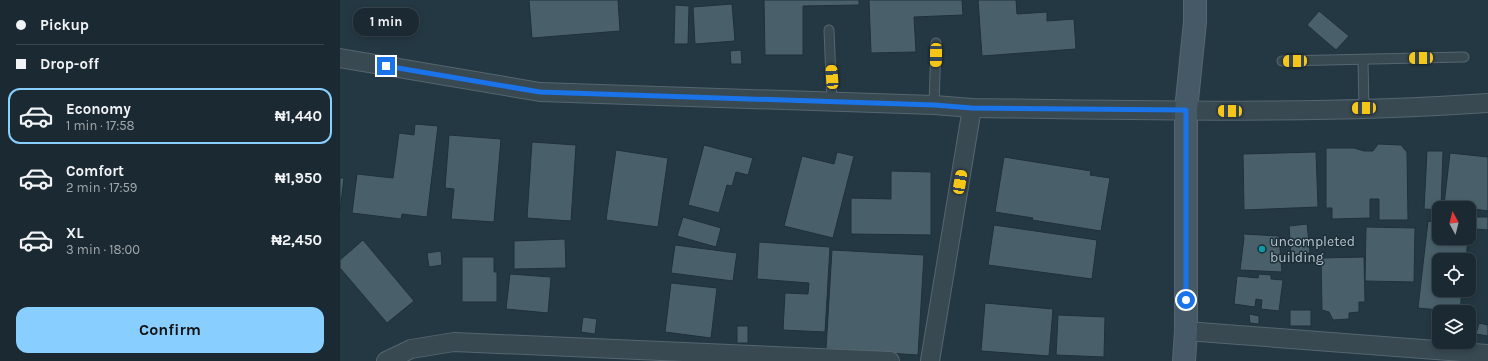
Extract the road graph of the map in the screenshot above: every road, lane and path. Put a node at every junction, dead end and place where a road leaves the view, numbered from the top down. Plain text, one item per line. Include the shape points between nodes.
1 (1195, 0) edge
2 (829, 30) dead end
3 (936, 43) dead end
4 (340, 58) edge
5 (1464, 58) dead end
6 (1363, 60) junction
7 (1282, 61) dead end
8 (832, 102) junction
9 (1488, 103) edge
10 (934, 105) junction
11 (972, 108) junction
12 (1364, 108) junction
13 (1186, 110) junction
14 (1186, 331) junction
15 (1488, 354) edge
16 (633, 356) edge
17 (386, 361) edge
18 (890, 361) edge
19 (930, 361) edge
20 (1184, 361) edge

1 - 13 street via 1196,22
2 - 8 lane
3 - 10 lane
4 - 8 street via 540,92
5 - 6 lane
6 - 7 lane
6 - 12 lane
8 - 10 street
9 - 12 street
10 - 11 street
11 - 13 street
11 - 19 street
12 - 13 street
13 - 14 street
14 - 15 street
14 - 20 street
16 - 17 street via 454,342 411,349
16 - 18 street

